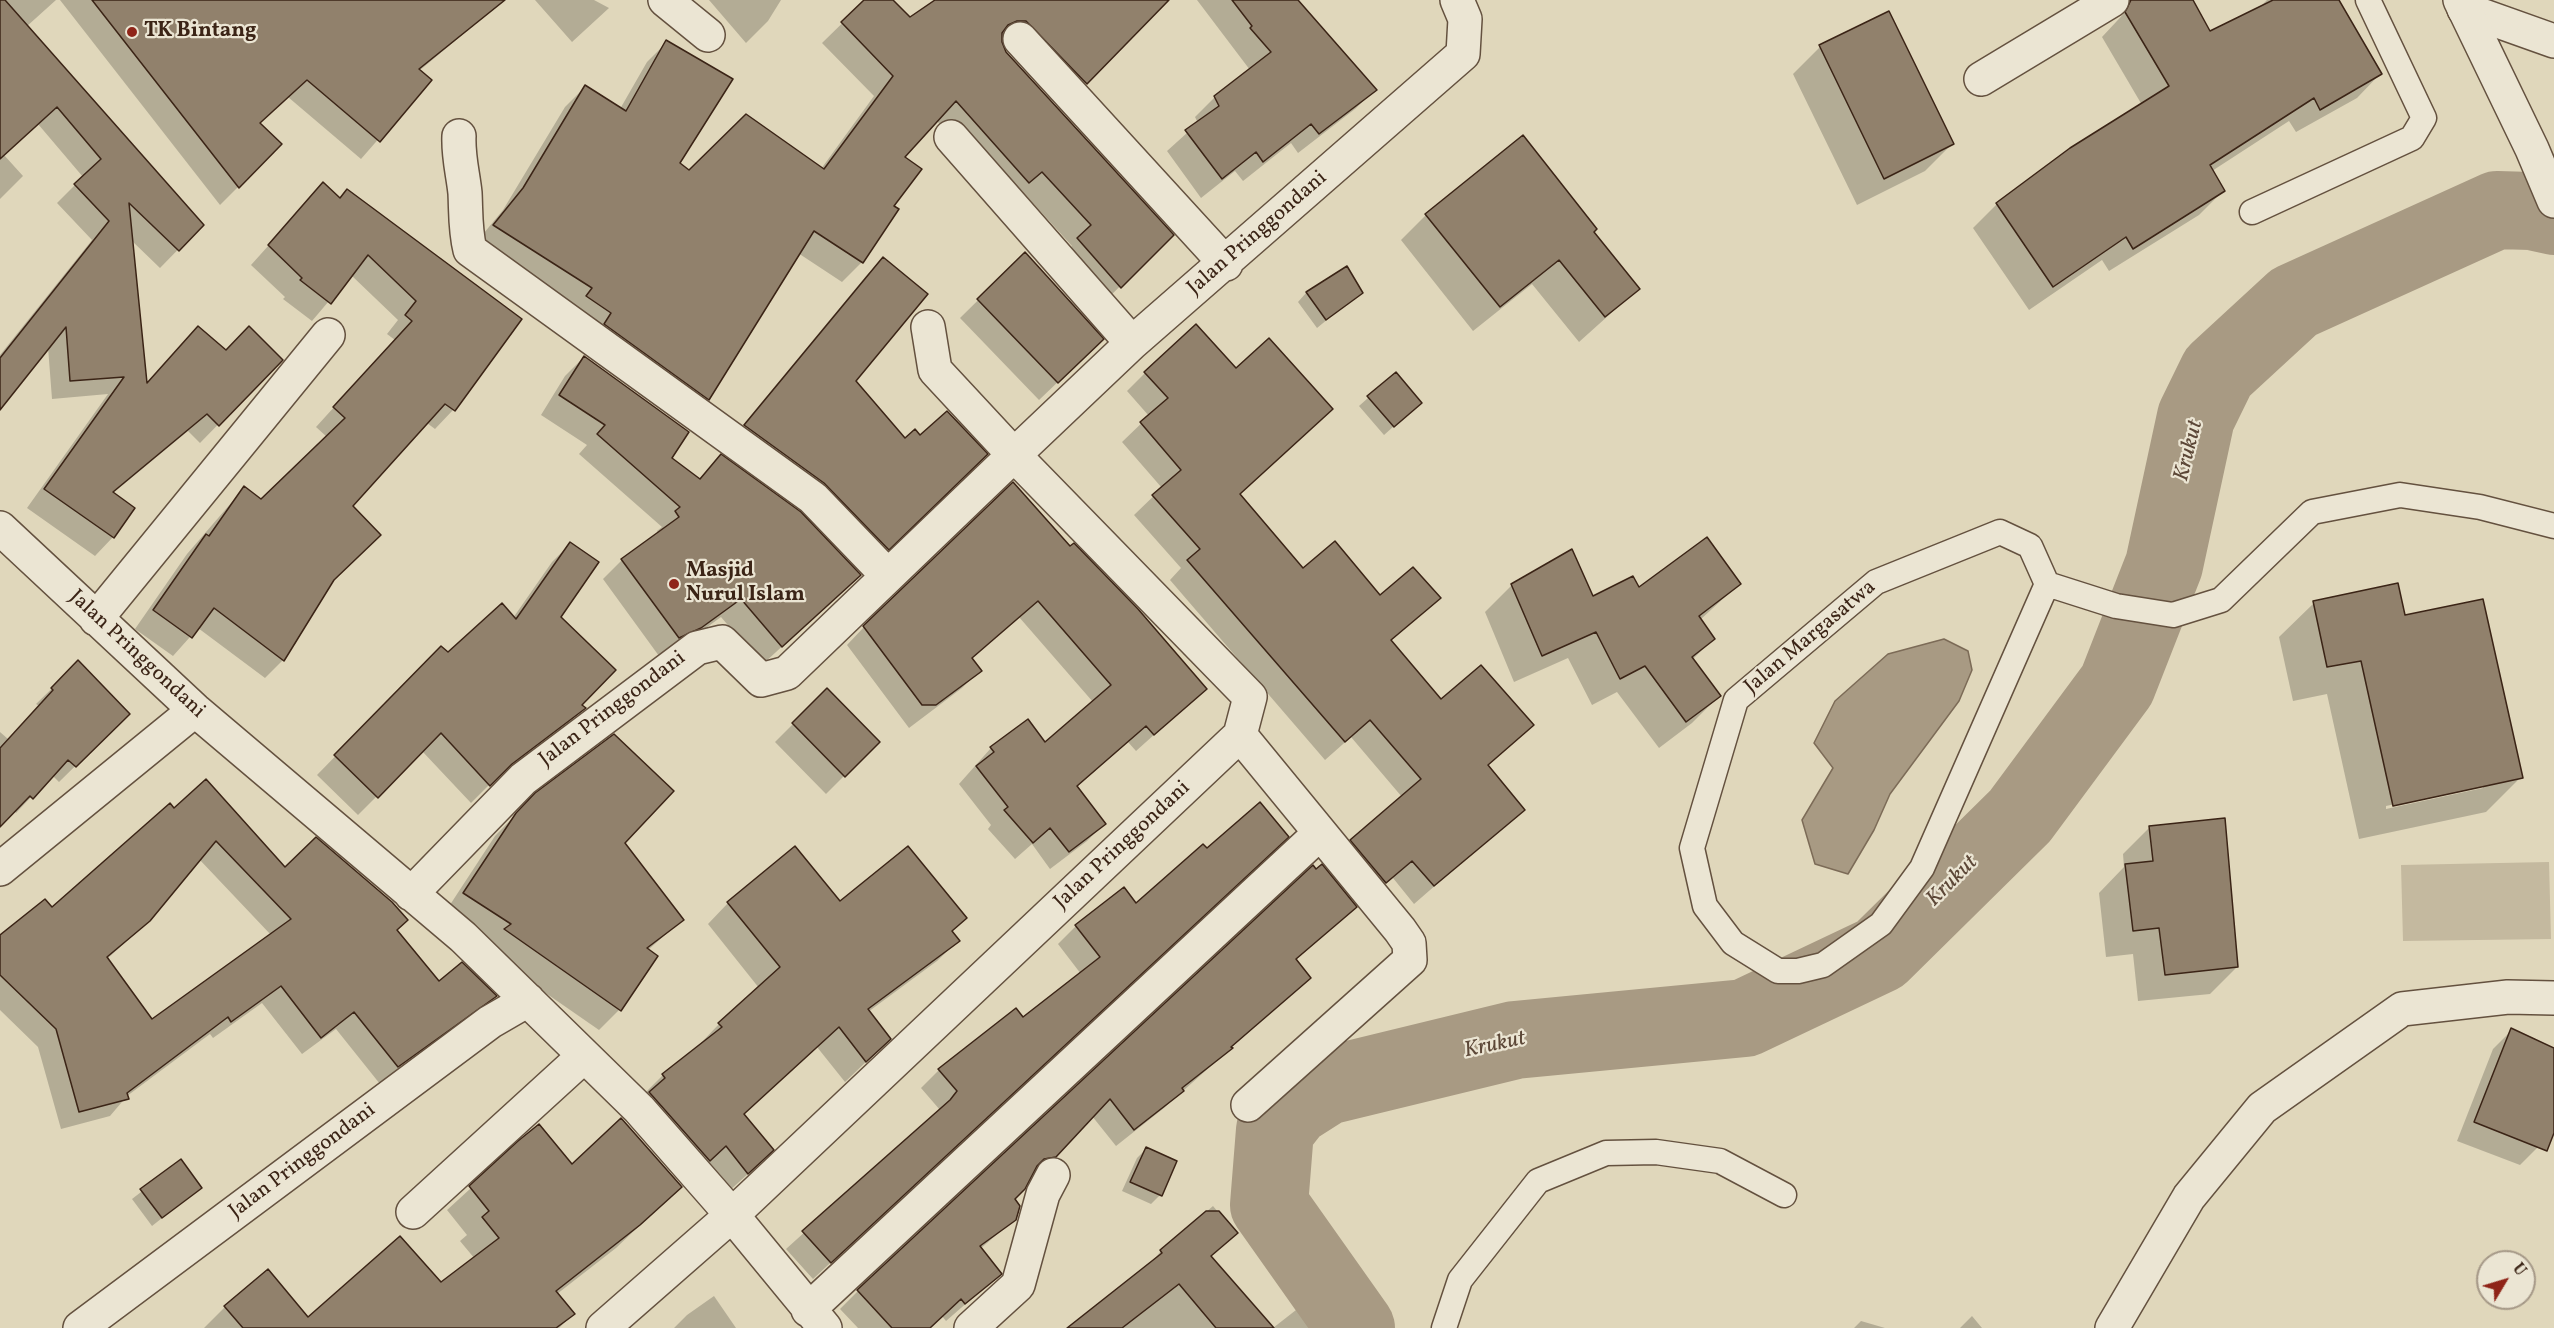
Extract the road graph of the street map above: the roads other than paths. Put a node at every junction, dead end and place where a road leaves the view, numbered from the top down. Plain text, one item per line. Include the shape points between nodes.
1 (665, 0) edge
2 (1457, 0) edge
3 (2112, 0) edge
4 (2368, 0) edge
5 (2462, 5) edge
6 (708, 35) dead end
7 (1020, 39) dead end
8 (2554, 41) edge
9 (1981, 79) dead end
10 (459, 136) dead end
11 (951, 136) dead end
12 (2554, 201) edge
13 (2252, 212) dead end
14 (1226, 264) junction
15 (928, 327) dead end
16 (328, 335) dead end
17 (1132, 343) junction
18 (1014, 455) junction
19 (2554, 526) edge
20 (0, 528) edge
21 (887, 575) junction
22 (2047, 584) junction
23 (96, 620) junction
24 (195, 710) junction
25 (1240, 735) junction
26 (1319, 834) junction
27 (0, 869) edge
28 (411, 894) junction
29 (2554, 998) edge
30 (528, 1000) junction
31 (584, 1056) junction
32 (1248, 1105) dead end
33 (1053, 1175) dead end
34 (1784, 1195) dead end
35 (413, 1212) dead end
36 (732, 1215) junction
37 (817, 1319) edge
38 (80, 1328) edge
39 (603, 1328) edge
40 (971, 1328) edge
41 (1444, 1328) edge
42 (2112, 1328) edge

1 - 6 street
2 - 14 street, Jalan Pringgondani via 1465,19 1463,54
3 - 9 street
4 - 13 lane via 2424,118 2412,138
5 - 8 street
5 - 12 street
7 - 14 street
10 - 21 street via 458,159 470,250 813,498
11 - 17 street
14 - 17 street, Jalan Pringgondani
15 - 18 street via 935,370
16 - 23 street
17 - 18 street, Jalan Pringgondani
18 - 21 street, Jalan Pringgondani
18 - 25 street via 1250,697
19 - 22 lane via 2480,507 2400,495 2312,512 2221,600 2173,615 2116,606
20 - 23 street, Jalan Pringgondani
21 - 28 street, Jalan Pringgondani via 787,674 761,680 722,642 696,648 523,779
22 - 22 lane, Jalan Margasatwa via 1922,868 1881,924 1823,966 1798,971 1778,971 1733,943 1706,906 1692,848 1736,700 1876,582 2000,532 2030,546
23 - 24 street, Jalan Pringgondani
24 - 27 street
24 - 28 street, Jalan Pringgondani
25 - 26 street
25 - 36 street, Jalan Pringgondani
26 - 32 street via 1400,930 1409,943 1410,960
26 - 37 street
28 - 30 street, Jalan Pringgondani via 463,937
29 - 42 street via 2508,997 2402,1009 2262,1108 2189,1197
30 - 31 street, Jalan Pringgondani
30 - 38 street, Jalan Pringgondani via 490,1022
31 - 35 street
31 - 36 street, Jalan Pringgondani via 639,1109
33 - 40 street via 1043,1194 1018,1286
34 - 41 lane via 1720,1161 1656,1152 1606,1153 1538,1181 1460,1280
36 - 37 street, Jalan Pringgondani
36 - 39 street

